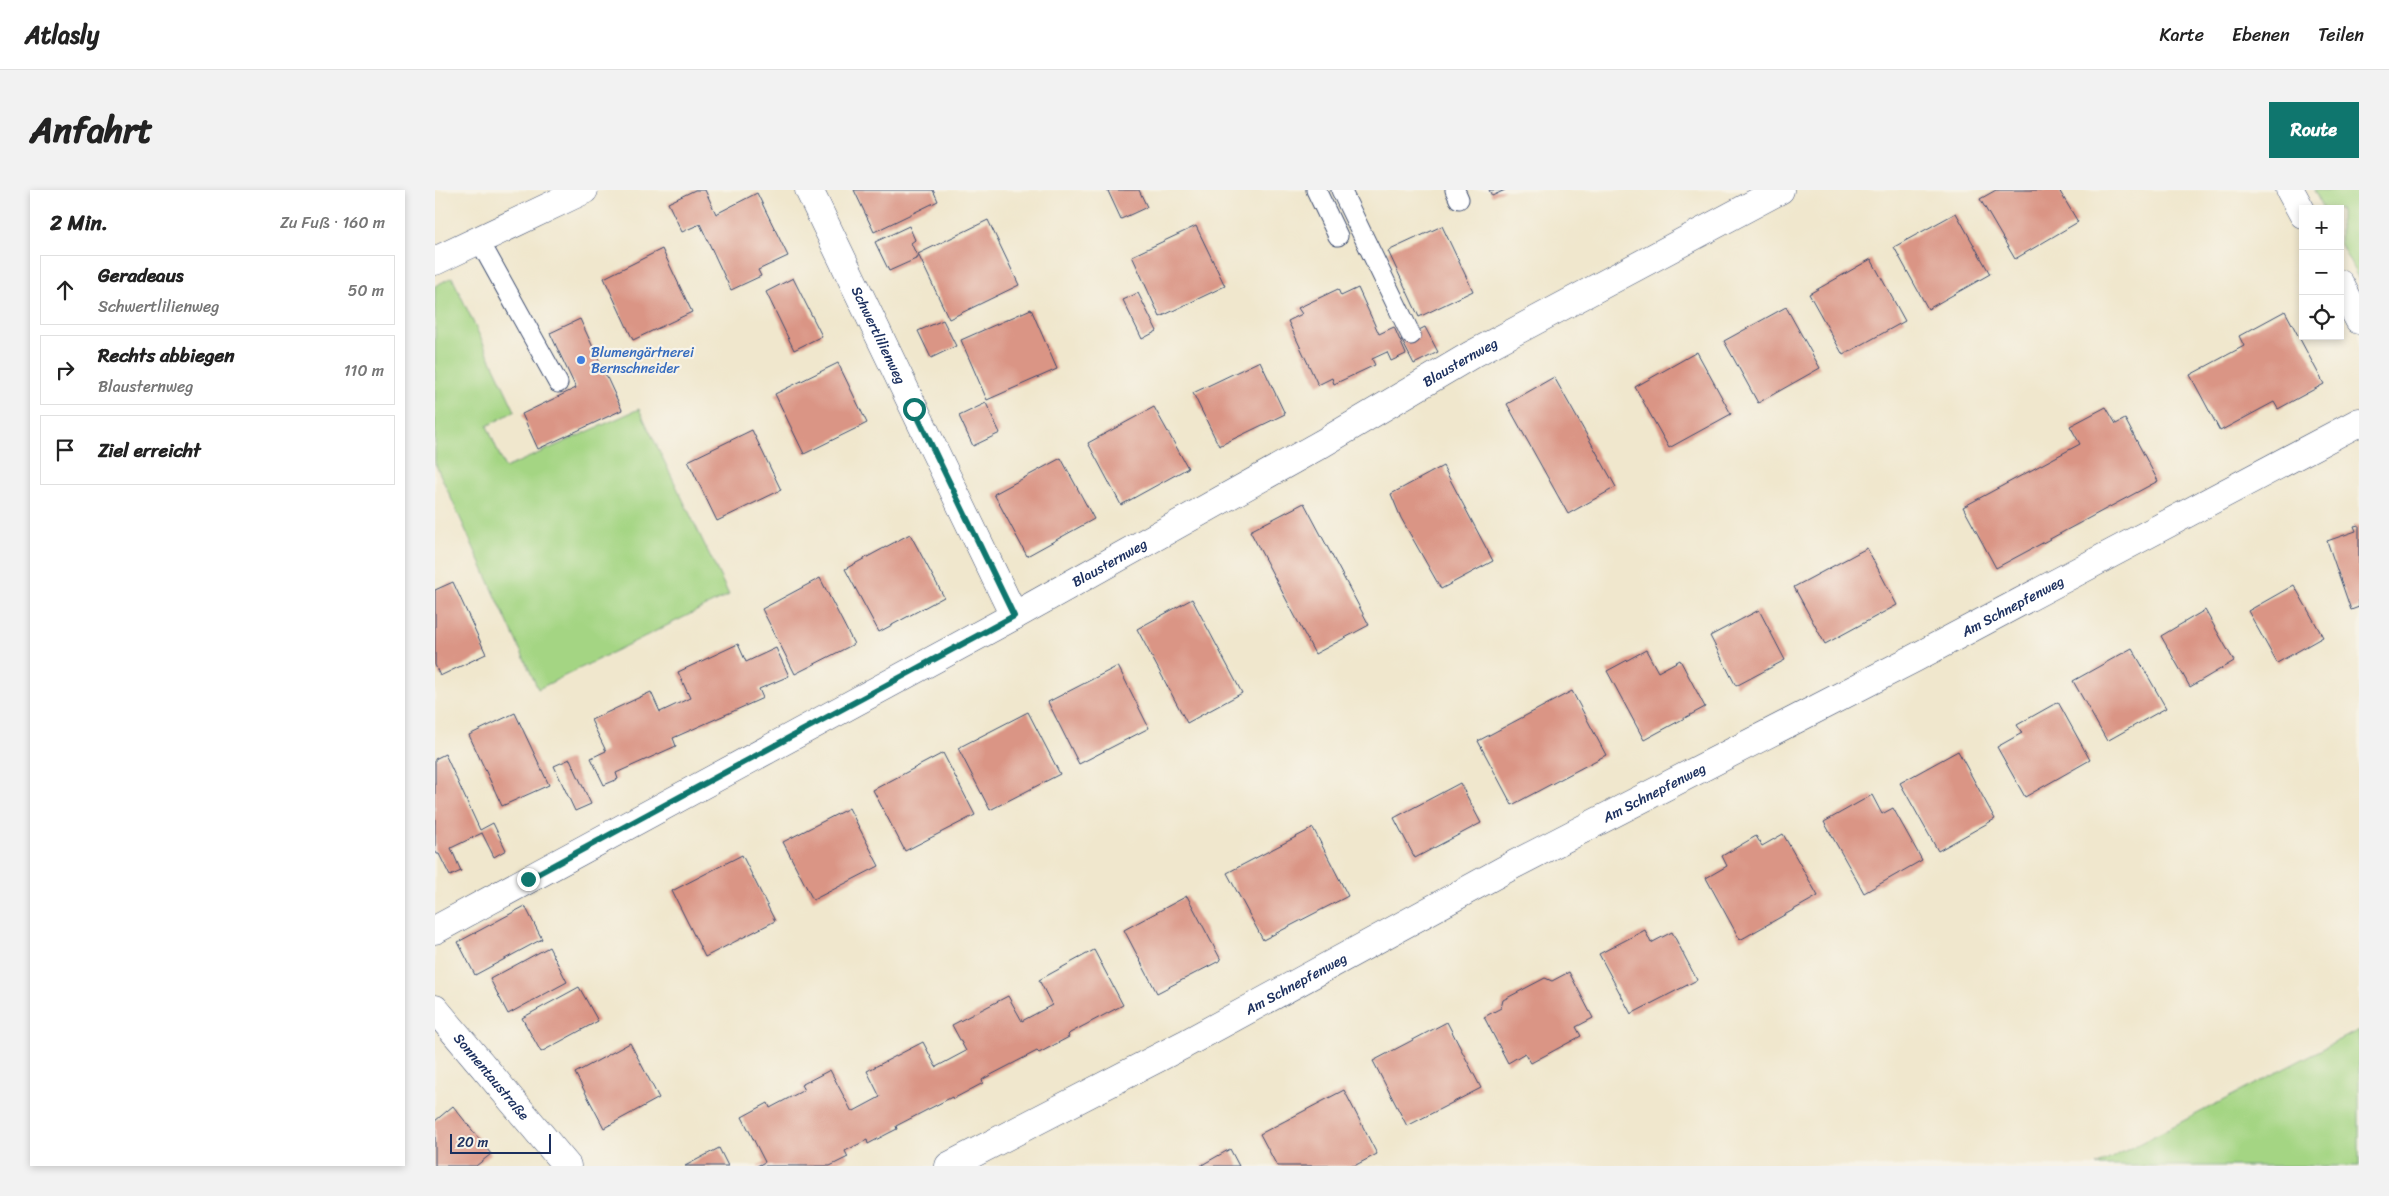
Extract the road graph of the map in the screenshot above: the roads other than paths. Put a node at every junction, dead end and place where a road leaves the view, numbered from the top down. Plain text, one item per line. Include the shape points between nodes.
1 (584, 190) edge
2 (809, 190) edge
3 (1316, 190) edge
4 (1341, 190) edge
5 (1780, 190) edge
6 (2290, 190) edge
7 (2299, 207) edge
8 (1337, 236) dead end
9 (479, 240) junction
10 (435, 261) edge
11 (2344, 292) edge
12 (2359, 320) edge
13 (1411, 335) dead end
14 (558, 383) dead end
15 (2359, 422) edge
16 (1014, 616) junction
17 (435, 930) edge
18 (435, 1009) edge
19 (567, 1166) edge
20 (949, 1166) edge

1 - 9 street
2 - 16 street, Schwertlilienweg
3 - 8 lane
4 - 13 lane
5 - 16 street, Blausternweg via 1471,355 1323,443
6 - 7 street
9 - 10 street
9 - 14 lane
11 - 12 street
15 - 20 street, Am Schnepfenweg via 1920,656 1515,864 1185,1044
16 - 17 street, Blausternweg
18 - 19 street, Sonnentaustraße

